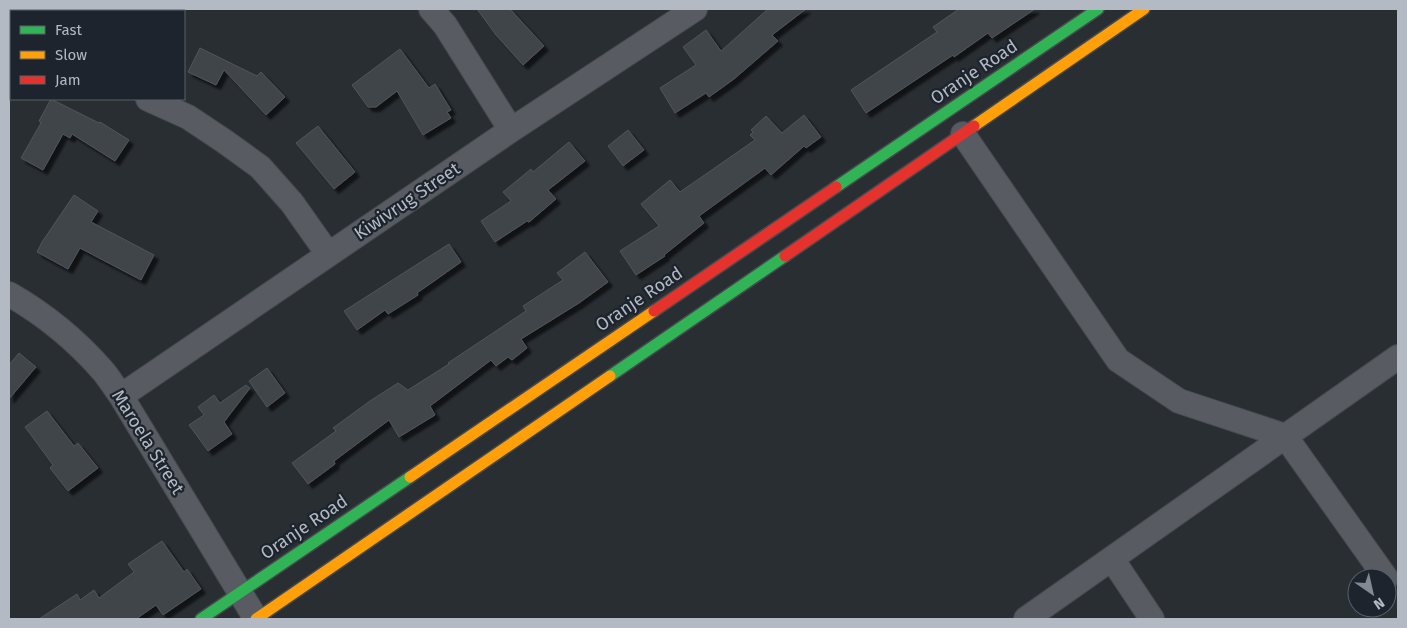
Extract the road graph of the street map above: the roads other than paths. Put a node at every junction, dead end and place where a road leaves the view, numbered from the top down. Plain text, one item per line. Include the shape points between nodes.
1 (431, 9) edge
2 (695, 9) edge
3 (1098, 9) edge
4 (1144, 9) edge
5 (150, 100) edge
6 (511, 130) junction
7 (962, 134) junction
8 (328, 254) junction
9 (9, 294) edge
10 (1398, 358) edge
11 (121, 396) junction
12 (1285, 436) junction
13 (1112, 559) junction
14 (1379, 568) edge
15 (240, 592) junction
16 (200, 619) edge
17 (256, 619) edge
18 (1026, 619) edge
19 (1152, 619) edge

1 - 6 street via 445,25
2 - 6 street, Kiwivrug Street
3 - 15 street, Oranje Road
4 - 7 street
5 - 8 street via 188,117 260,167 292,203
6 - 8 street, Kiwivrug Street
7 - 12 street via 1118,360 1179,401
7 - 17 street
8 - 11 street, Kiwivrug Street
9 - 11 street, Maroela Street via 72,338 104,372
10 - 12 street
11 - 15 street, Maroela Street
12 - 13 street
12 - 14 street
13 - 18 street
13 - 19 street
15 - 16 street, Oranje Road
15 - 17 street, Maroela Street

